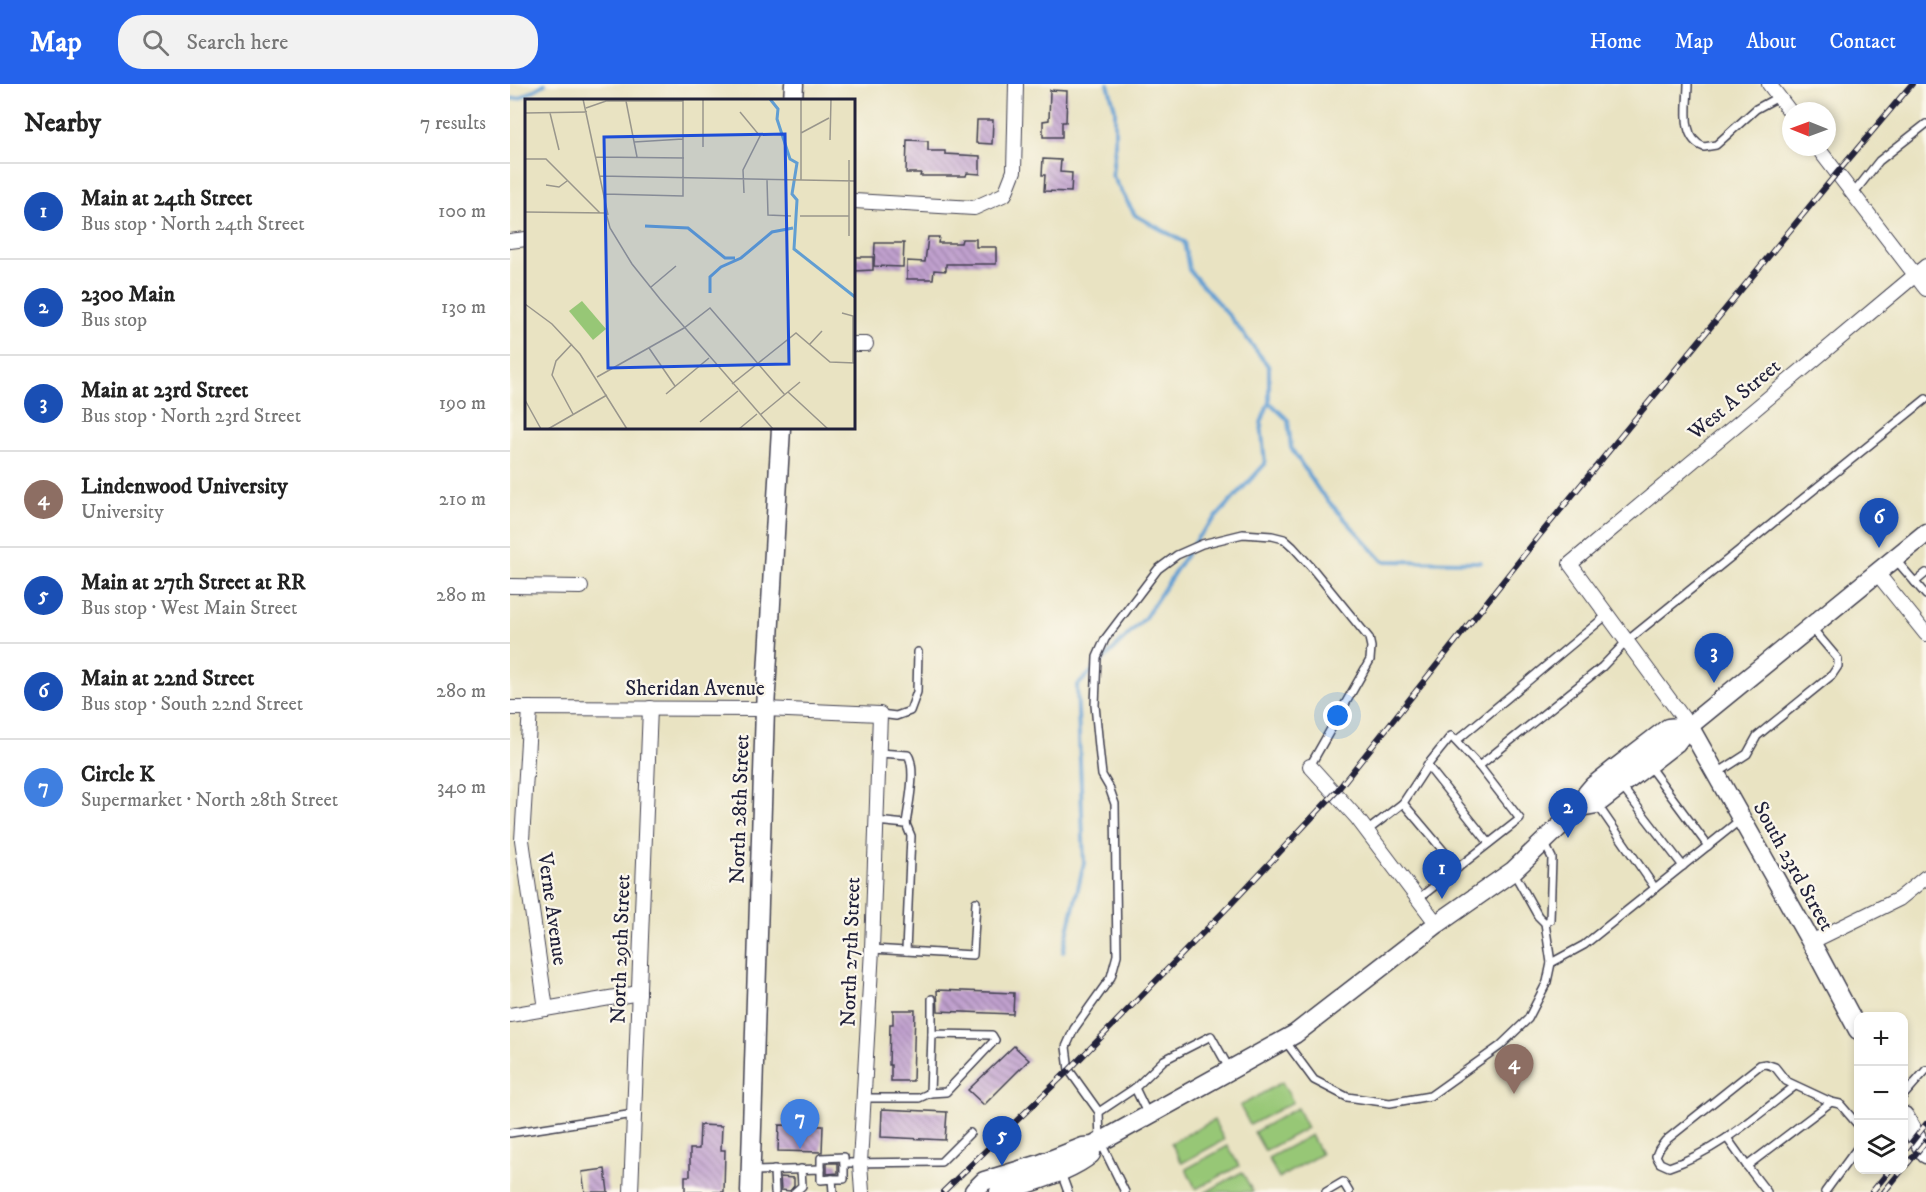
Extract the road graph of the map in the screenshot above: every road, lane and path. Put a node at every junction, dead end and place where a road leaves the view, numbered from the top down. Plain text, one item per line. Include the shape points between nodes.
1 (794, 84) edge
2 (1016, 84) edge
3 (1688, 84) edge
4 (1769, 84) edge
5 (1778, 97) junction
6 (793, 99) edge
7 (1782, 102) edge
8 (1926, 124) edge
9 (1824, 156) edge
10 (1853, 194) junction
11 (855, 201) edge
12 (525, 239) edge
13 (510, 241) edge
14 (1926, 266) edge
15 (1915, 275) junction
16 (1926, 289) edge
17 (1926, 399) edge
18 (781, 429) edge
19 (1926, 533) edge
20 (1895, 559) junction
21 (1877, 573) junction
22 (1926, 573) edge
23 (1915, 582) junction
24 (510, 586) edge
25 (581, 587) dead end
26 (1926, 595) edge
27 (1607, 615) junction
28 (1811, 627) junction
29 (1926, 634) edge
30 (1626, 641) junction
31 (918, 652) dead end
32 (510, 708) edge
33 (530, 708) junction
34 (650, 708) junction
35 (765, 709) junction
36 (880, 714) junction
37 (1689, 726) junction
38 (1456, 741) junction
39 (879, 753) junction
40 (1427, 765) junction
41 (1647, 765) junction
42 (1310, 766) joint
43 (1479, 766) junction
44 (1716, 774) junction
45 (1621, 786) junction
46 (1403, 803) junction
47 (1589, 806) junction
48 (1742, 819) junction
49 (876, 821) junction
50 (906, 824) junction
51 (1367, 831) junction
52 (1544, 842) junction
53 (1489, 843) junction
54 (1708, 846) junction
55 (1683, 866) junction
56 (1458, 868) junction
57 (1513, 871) junction
58 (1926, 878) edge
59 (1655, 888) junction
60 (1418, 899) junction
61 (976, 902) dead end
62 (1545, 923) junction
63 (1437, 924) junction
64 (1811, 942) junction
65 (872, 949) junction
66 (906, 951) junction
67 (1551, 963) junction
68 (639, 993) junction
69 (932, 999) dead end
70 (546, 1009) junction
71 (510, 1015) edge
72 (1854, 1023) edge
73 (932, 1034) junction
74 (1284, 1040) junction
75 (1230, 1070) junction
76 (1926, 1070) edge
77 (1795, 1086) junction
78 (1135, 1089) junction
79 (1908, 1090) edge
80 (930, 1093) junction
81 (865, 1098) junction
82 (1831, 1102) junction
83 (1100, 1112) junction
84 (634, 1113) junction
85 (1148, 1115) junction
86 (1854, 1120) edge
87 (1906, 1120) edge
88 (510, 1133) edge
89 (970, 1133) dead end
90 (1726, 1138) junction
91 (1096, 1144) junction
92 (1854, 1152) edge
93 (1926, 1154) edge
94 (844, 1163) junction
95 (861, 1163) junction
96 (1747, 1166) junction
97 (801, 1169) junction
98 (821, 1169) junction
99 (774, 1170) junction
100 (1060, 1170) junction
101 (751, 1171) junction
102 (832, 1179) junction
103 (631, 1192) edge
104 (750, 1192) edge
105 (775, 1192) edge
106 (795, 1192) edge
107 (833, 1192) edge
108 (862, 1192) edge
109 (973, 1192) edge
110 (999, 1192) edge
111 (1068, 1192) edge
112 (1125, 1192) edge
113 (1326, 1192) edge
114 (1349, 1192) edge
115 (1767, 1192) edge
116 (1825, 1192) edge

1 - 6 main road
2 - 11 street via 1014,171 1005,194 974,208
3 - 5 lane via 1689,133 1697,145 1704,147 1716,145 1756,110
4 - 5 street
5 - 7 street
8 - 10 lane via 1879,161
9 - 10 street
10 - 15 street
12 - 13 street
14 - 15 street, West A Street
15 - 16 street
15 - 27 street, West A Street via 1570,564
17 - 30 lane
18 - 35 main road, North 28th Street
19 - 20 main road
20 - 21 main road
20 - 23 lane
21 - 28 main road
21 - 29 street
22 - 23 lane
23 - 26 lane
24 - 25 street
27 - 30 street
27 - 38 lane
28 - 37 main road
28 - 44 lane via 1838,659 1838,666 1757,736 1747,754
30 - 37 street
30 - 43 lane via 1602,667
31 - 36 lane via 917,692 910,711 896,716
32 - 33 street, Sheridan Avenue
33 - 34 street, Sheridan Avenue
33 - 70 street, Verne Avenue via 522,840
34 - 35 street, Sheridan Avenue
34 - 68 street, North 29th Street
35 - 36 street, Sheridan Avenue
35 - 101 main road, North 28th Street
36 - 39 street, North 27th Street
37 - 41 main road via 1676,743
37 - 44 main road, South 23rd Street
37 - 47 main road via 1668,728 1593,786 1587,793
38 - 40 lane via 1451,736
38 - 43 lane
39 - 49 street, North 27th Street
39 - 50 lane via 908,755 911,761
40 - 46 lane
40 - 53 lane
41 - 45 main road
41 - 54 lane
42 - 51 street
42 - 83 lane via 1370,660 1369,639 1284,539 1243,534 1177,555 1158,569 1105,639 1097,657 1095,705 1102,774 1115,804 1117,955 1111,977 1074,1029 1066,1047 1069,1070
43 - 53 lane via 1520,819
44 - 48 main road, South 23rd Street
45 - 47 main road
45 - 55 lane
46 - 51 lane
46 - 56 lane
47 - 52 main road
47 - 59 lane
48 - 54 lane
48 - 64 main road, South 23rd Street
49 - 50 lane
49 - 65 street, North 27th Street
50 - 66 lane via 910,836
51 - 60 street
52 - 57 main road
52 - 62 lane via 1552,858 1550,920
53 - 56 lane
54 - 55 lane
55 - 59 lane
56 - 60 lane
57 - 62 lane
57 - 63 main road
58 - 64 street via 1899,899
59 - 67 lane via 1584,945
60 - 63 street
61 - 66 lane via 973,955
62 - 67 lane
63 - 74 main road
64 - 72 main road, South 23rd Street
65 - 66 lane
65 - 81 street, North 27th Street
67 - 74 lane via 1547,982 1528,1019 1500,1046 1430,1096 1390,1103 1347,1097 1314,1080
68 - 70 street
68 - 84 street, North 29th Street
69 - 73 lane
70 - 71 street
73 - 80 lane
73 - 80 lane via 992,1035 995,1040 946,1092
74 - 75 main road
75 - 78 lane via 1211,1036 1164,1060
75 - 85 main road
76 - 79 lane
77 - 82 lane
77 - 90 lane
77 - 90 lane via 1775,1067 1760,1065 1665,1141 1656,1156 1669,1167
78 - 83 lane
78 - 85 lane
80 - 81 lane via 919,1098
81 - 95 street, North 27th Street
82 - 86 lane via 1840,1104
82 - 96 lane
83 - 91 lane
84 - 88 lane
84 - 103 street, North 29th Street
85 - 91 main road
87 - 93 main road
89 - 95 lane via 941,1162
90 - 96 lane
91 - 100 main road via 1090,1155
91 - 109 main road via 984,1181
91 - 112 lane
92 - 116 lane
94 - 95 lane
94 - 98 lane via 844,1157 821,1158
94 - 102 lane via 844,1179
95 - 108 street, North 27th Street
96 - 115 lane
97 - 98 lane
97 - 99 lane
97 - 106 lane via 802,1186
98 - 102 lane via 821,1179
99 - 101 lane
99 - 105 lane
100 - 110 main road
100 - 111 lane
101 - 104 main road, North 28th Street
102 - 107 lane
113 - 114 lane via 1343,1182

